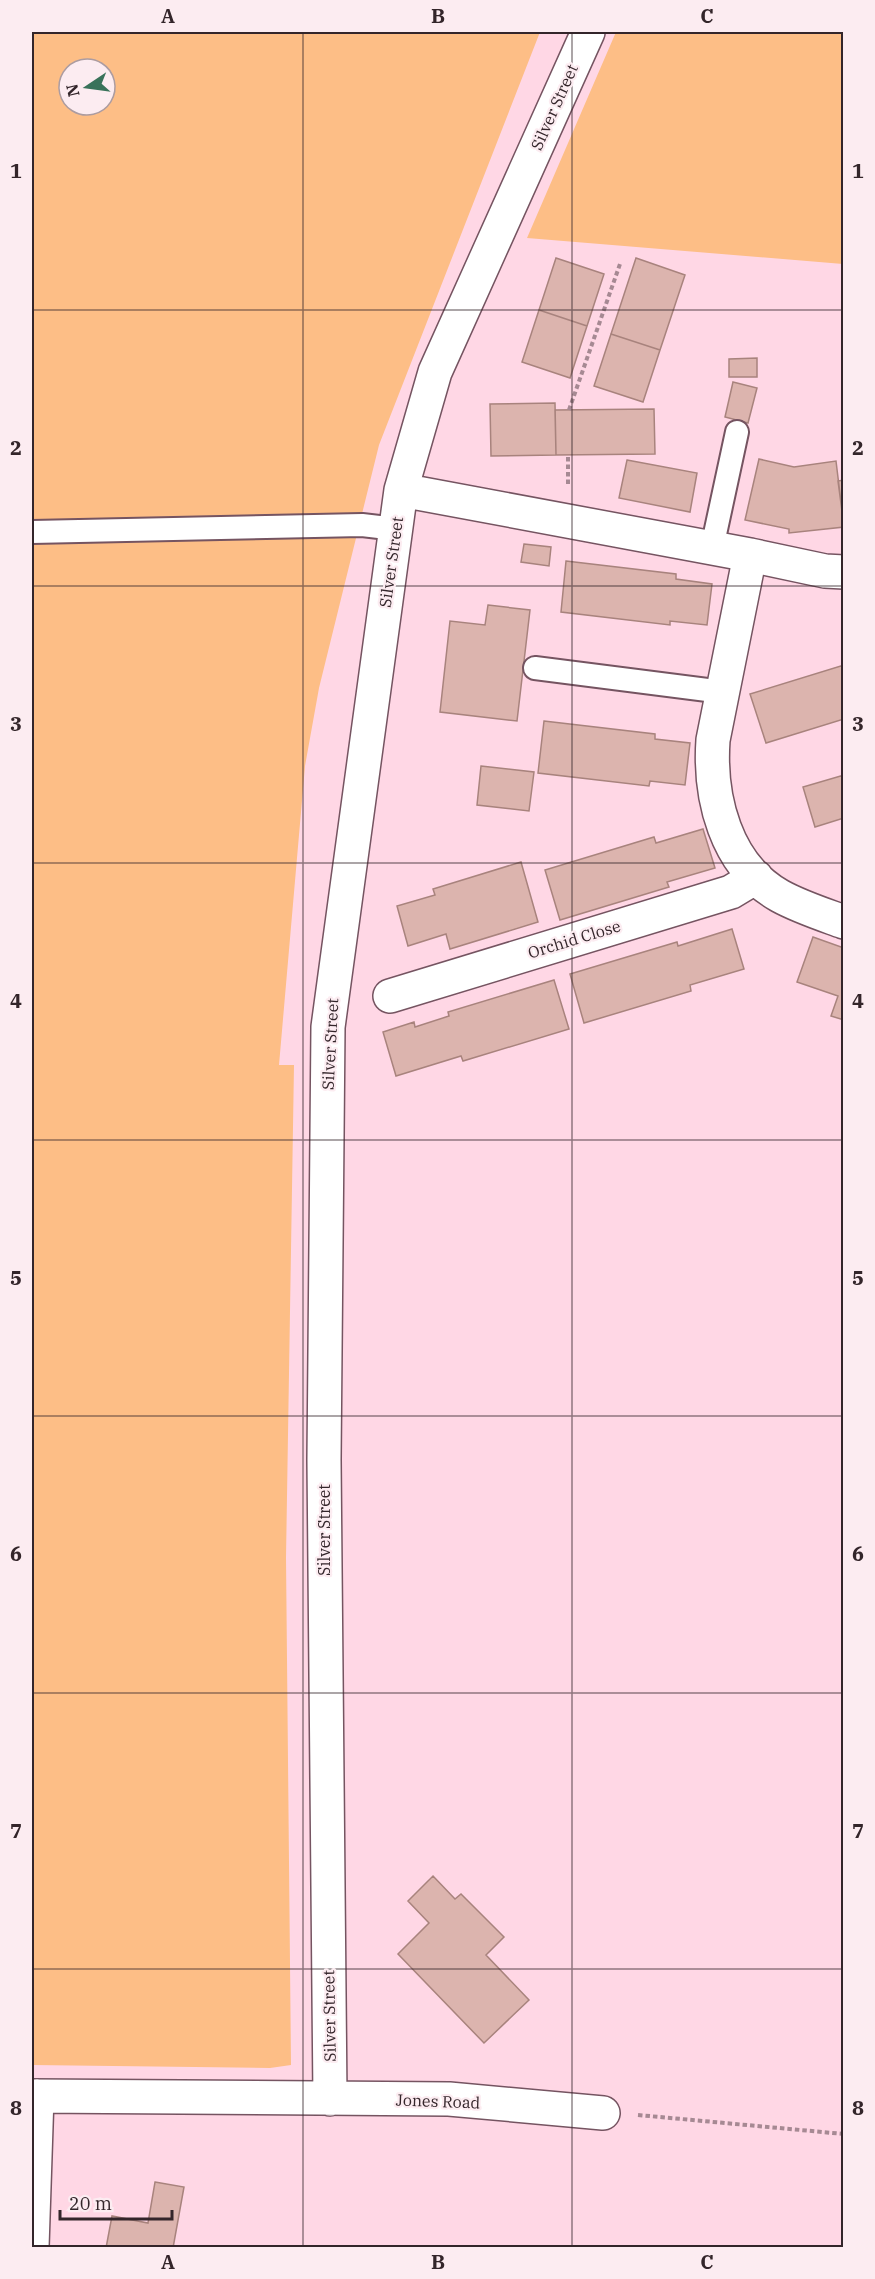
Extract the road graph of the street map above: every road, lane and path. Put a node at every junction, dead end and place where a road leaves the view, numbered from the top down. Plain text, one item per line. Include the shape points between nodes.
1 (588, 32) edge
2 (620, 264) dead end
3 (569, 410) dead end
4 (737, 432) dead end
5 (401, 490) junction
6 (396, 529) junction
7 (32, 532) edge
8 (712, 548) junction
9 (750, 555) junction
10 (843, 572) edge
11 (535, 668) dead end
12 (723, 692) junction
13 (756, 876) junction
14 (843, 922) edge
15 (390, 996) dead end
16 (34, 2096) edge
17 (330, 2099) junction
18 (603, 2113) joint
19 (843, 2134) edge
20 (32, 2247) edge

1 - 5 street, Silver Street via 435,372
2 - 3 path
4 - 8 lane
5 - 6 street, Silver Street
5 - 8 street
6 - 7 lane via 362,525
6 - 17 street, Silver Street via 328,1028 324,1484
8 - 9 street
9 - 10 street
9 - 12 street
11 - 12 lane
12 - 13 street via 713,740 713,790 719,816 741,859
13 - 14 street via 777,895
13 - 15 street, Orchid Close via 731,891
16 - 17 street, Jones Road
16 - 20 street
17 - 18 street, Jones Road via 449,2099
18 - 19 path

